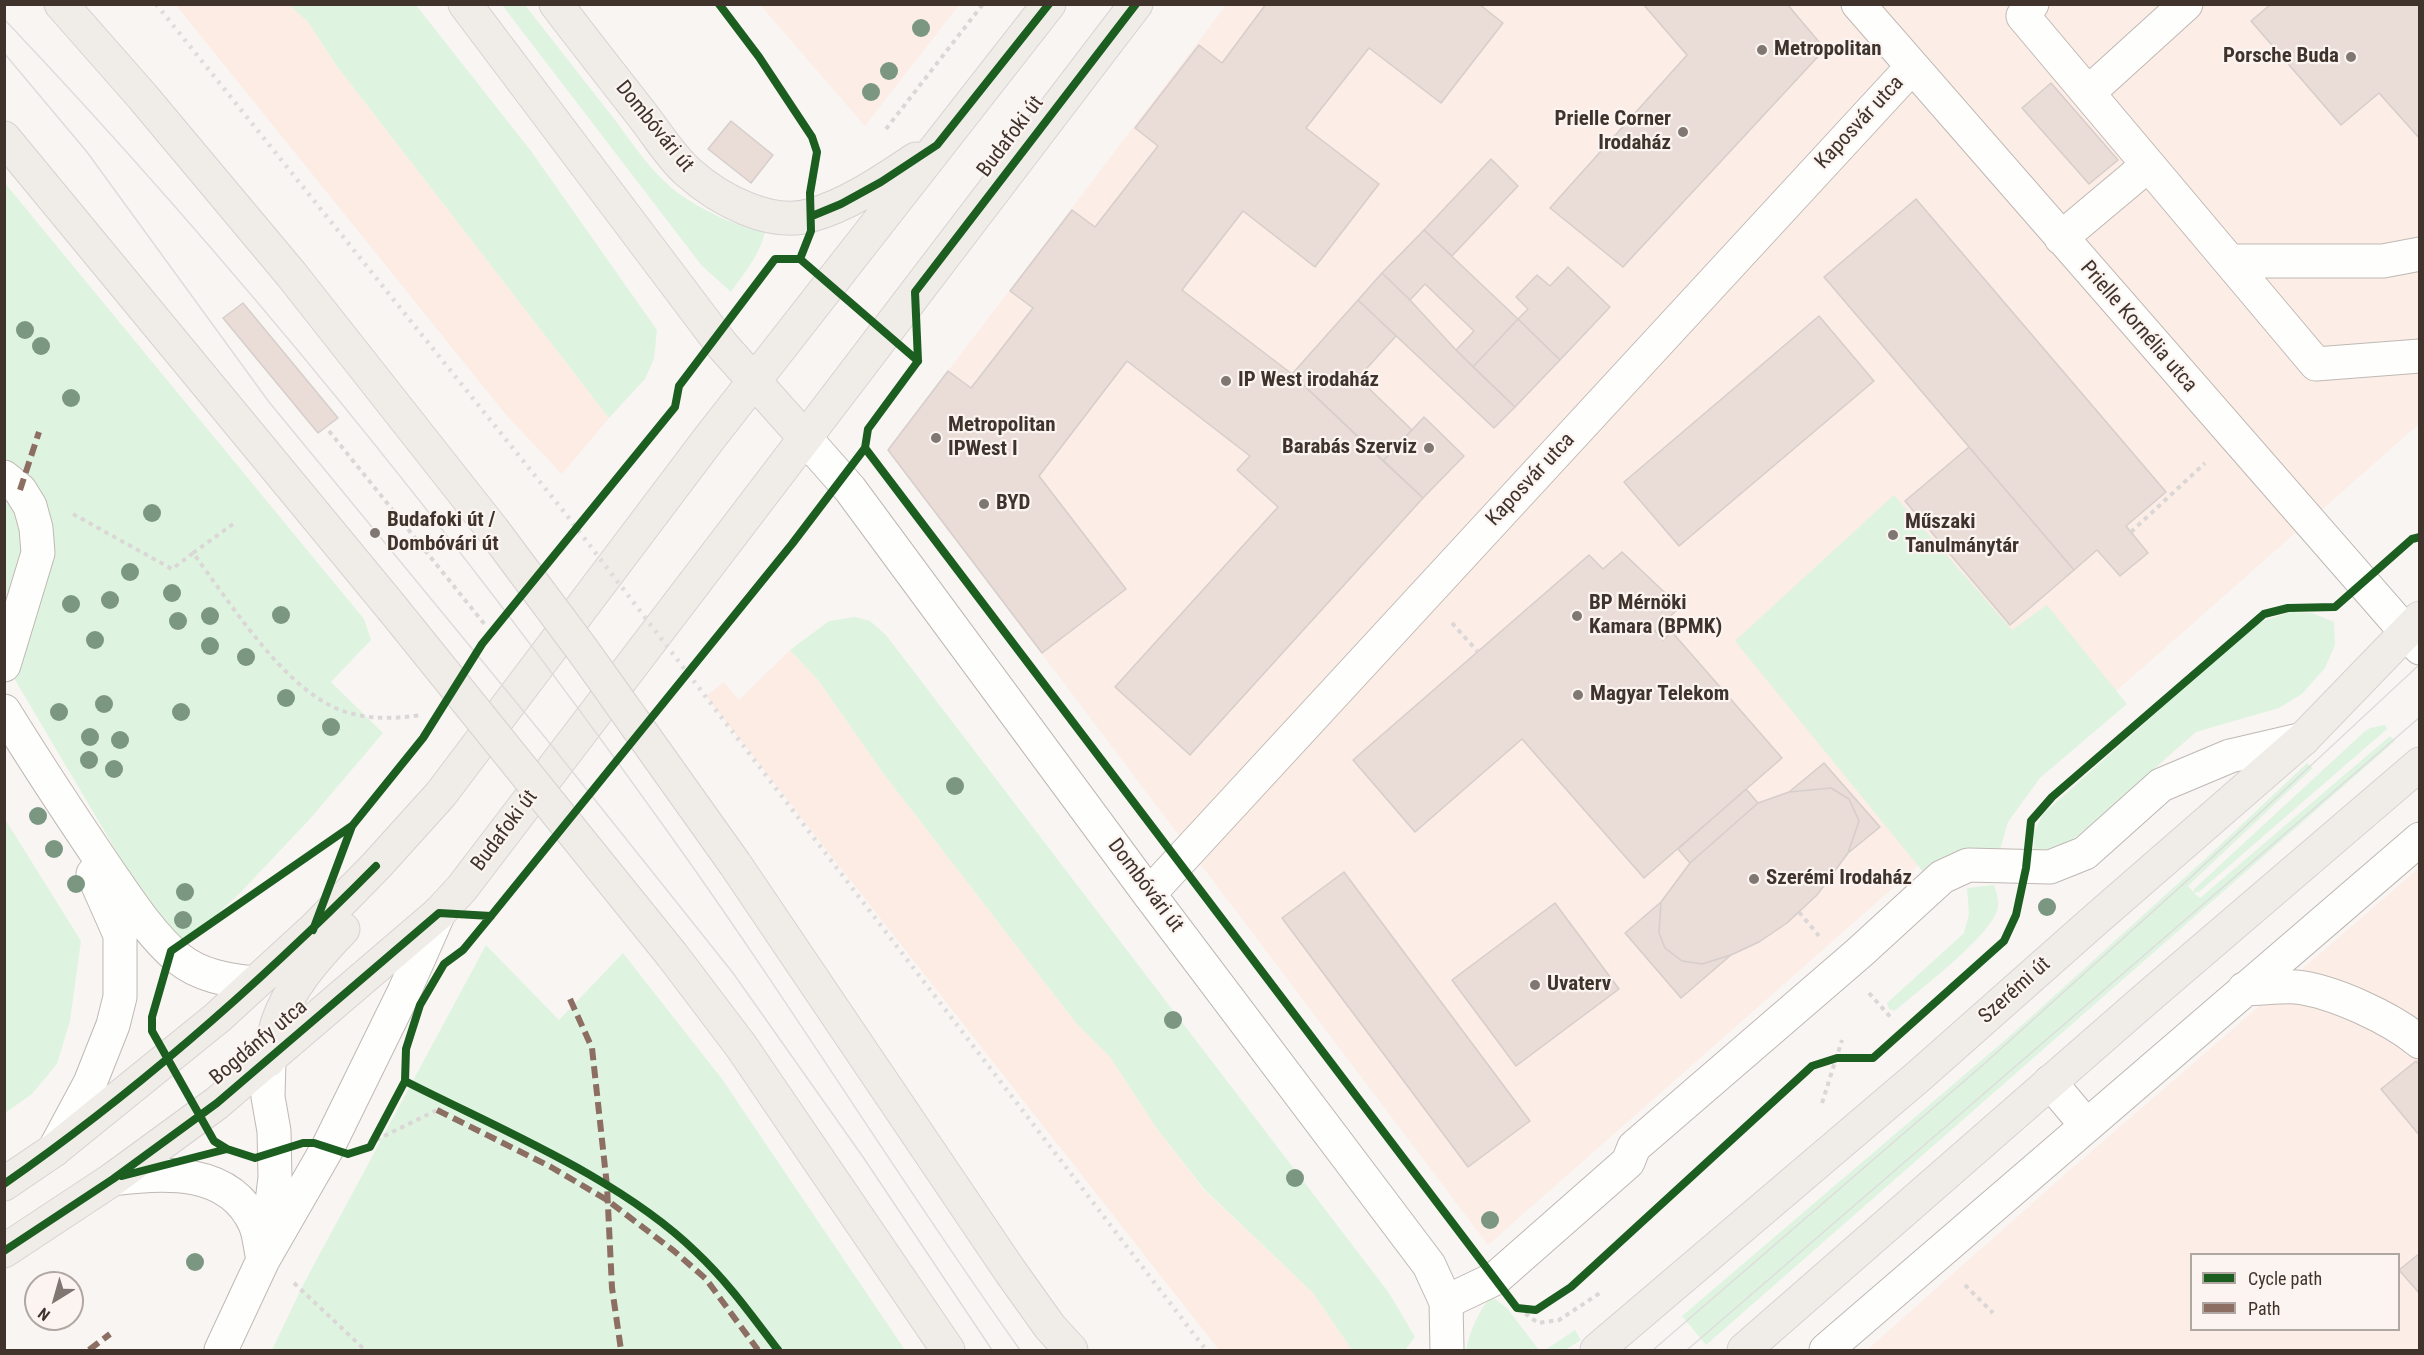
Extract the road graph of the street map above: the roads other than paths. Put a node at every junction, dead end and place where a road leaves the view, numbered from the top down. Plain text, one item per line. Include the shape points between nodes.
1 (61, 4) edge
2 (465, 4) edge
3 (556, 4) edge
4 (1049, 4) edge
5 (1136, 4) edge
6 (1858, 4) edge
7 (2032, 4) edge
8 (2186, 4) edge
9 (1912, 67) junction
10 (2088, 93) junction
11 (4, 138) edge
12 (937, 145) junction
13 (2148, 165) junction
14 (2061, 238) junction
15 (2420, 255) edge
16 (2230, 261) junction
17 (2420, 356) edge
18 (754, 381) junction
19 (805, 438) junction
20 (4, 477) edge
21 (2415, 632) edge
22 (4, 665) edge
23 (4, 711) edge
24 (2303, 739) junction
25 (2420, 764) edge
26 (59, 799) junction
27 (2420, 839) edge
28 (376, 866) junction
29 (1149, 894) junction
30 (439, 913) junction
31 (254, 983) junction
32 (2244, 989) junction
33 (2420, 1042) edge
34 (269, 1060) junction
35 (2050, 1082) junction
36 (2086, 1125) junction
37 (54, 1150) junction
38 (113, 1179) junction
39 (4, 1184) edge
40 (5, 1250) edge
41 (263, 1260) junction
42 (1446, 1302) junction
43 (221, 1350) edge
44 (948, 1350) edge
45 (1071, 1350) edge
46 (1447, 1350) edge
47 (1597, 1350) edge
48 (1744, 1350) edge
49 (1826, 1350) edge

1 - 45 main road, bridge via 291,274 493,530 735,864 1010,1271
2 - 18 main road via 697,313
3 - 12 main road, Dombóvári út via 687,172 721,197 759,214 812,216 881,182
4 - 12 main road
5 - 19 main road, Budafoki út
6 - 9 street, Prielle Kornélia utca
7 - 10 street via 2023,16
8 - 10 street
9 - 14 street, Prielle Kornélia utca
9 - 29 street, Kaposvár utca
10 - 13 street
11 - 44 main road, bridge via 672,955 741,1046
12 - 18 main road
13 - 14 street
13 - 16 street
14 - 21 street, Prielle Kornélia utca
15 - 16 street via 2383,261
16 - 17 street via 2316,364
18 - 19 main road
18 - 28 main road via 441,794
19 - 29 street, Dombóvári út via 850,489
19 - 30 main road, Budafoki út
20 - 22 street via 20,490 30,506 38,553
21 - 24 main road, Szerémi út
23 - 26 street
24 - 42 street via 2230,756 2160,784 2085,853 2050,867 1968,865 1942,877 1634,1147 1628,1162 1496,1278
24 - 47 main road, Szerémi út via 1920,1075
25 - 35 main road
26 - 31 street via 157,938 179,958 221,980
26 - 37 street via 120,935 122,960 120,996 105,1049
27 - 32 street
28 - 31 main road
28 - 34 main road via 368,905 315,958 296,987 278,1022
29 - 42 street, Dombóvári út via 1429,1265
30 - 34 main road, Bogdánfy utca
30 - 41 street, Budafoki út via 328,1147
31 - 37 main road via 167,1061
32 - 33 street via 2296,987 2346,1000
32 - 36 street
34 - 38 main road, Bogdánfy utca
34 - 41 street, Budafoki út via 275,1178
35 - 36 street
35 - 48 main road
36 - 49 street
37 - 39 main road
38 - 40 main road, Bogdánfy utca
38 - 41 street via 148,1174 207,1179 228,1190 256,1225
41 - 43 street, Budafoki út
42 - 46 street, Dombóvári út

